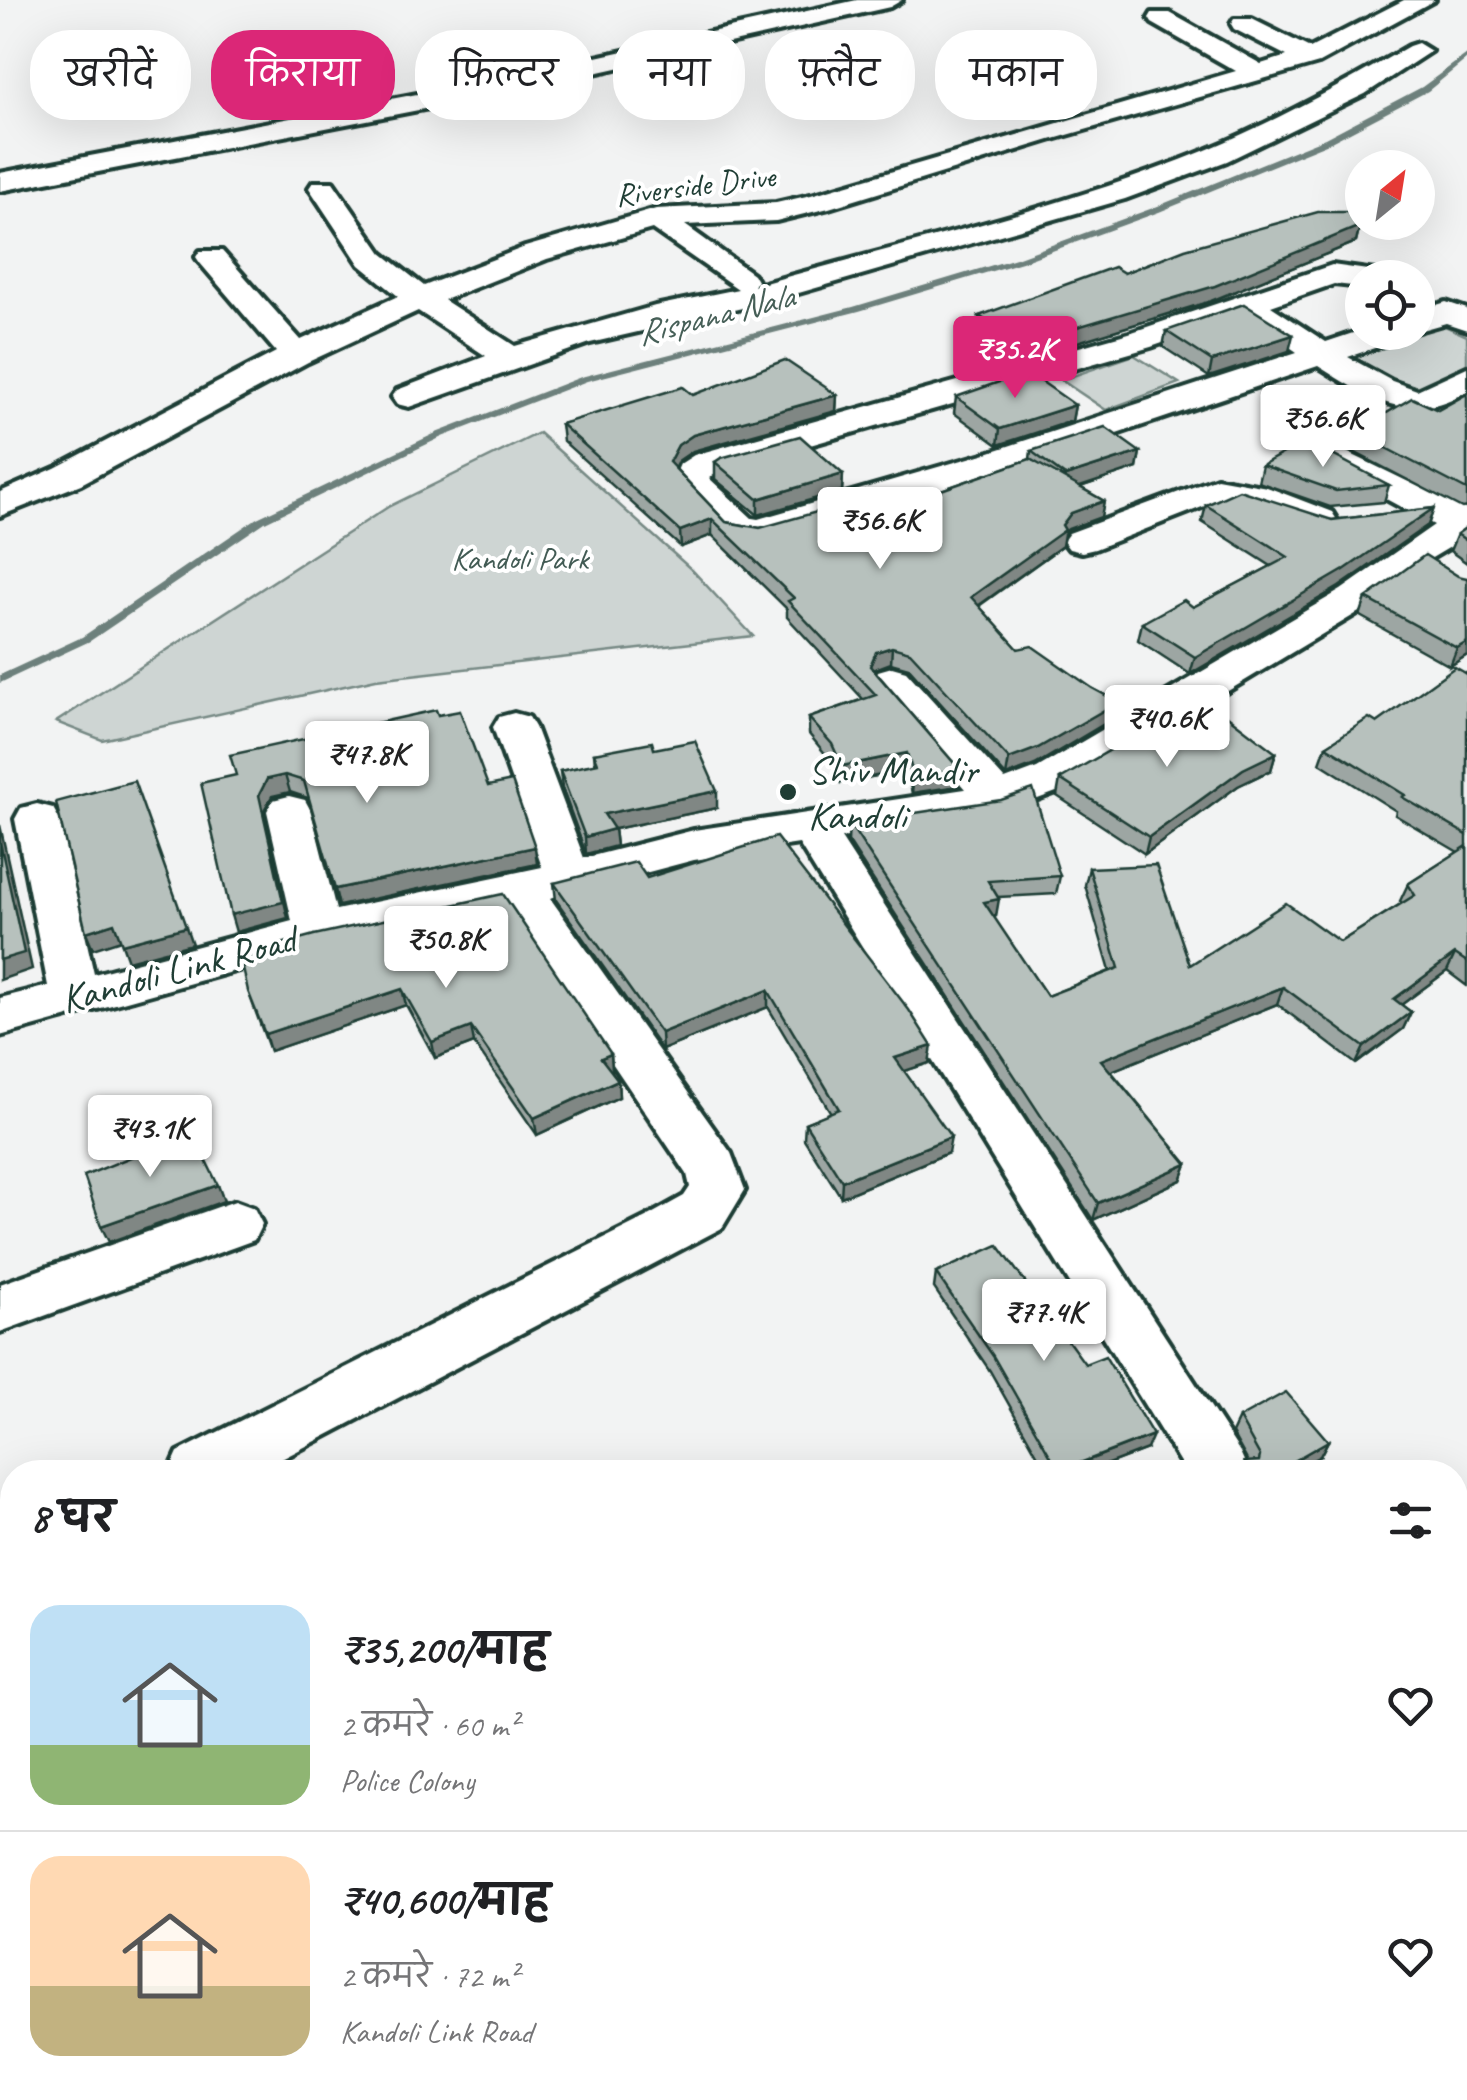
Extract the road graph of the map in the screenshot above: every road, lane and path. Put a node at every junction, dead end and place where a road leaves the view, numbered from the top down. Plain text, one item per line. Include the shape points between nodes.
1 (890, 0) edge
2 (1423, 0) edge
3 (1161, 18) dead end
4 (1243, 24) dead end
5 (1418, 51) dead end
6 (1310, 58) junction
7 (1257, 72) junction
8 (0, 182) edge
9 (865, 187) junction
10 (323, 188) dead end
11 (656, 218) junction
12 (945, 238) junction
13 (210, 257) dead end
14 (1345, 276) edge
15 (742, 281) dead end
16 (420, 298) junction
17 (1248, 304) junction
18 (1140, 340) junction
19 (1345, 349) edge
20 (296, 355) junction
21 (1326, 356) junction
22 (511, 358) junction
23 (1467, 377) edge
24 (1216, 392) junction
25 (409, 397) dead end
26 (927, 403) junction
27 (810, 437) junction
28 (1326, 453) edge
29 (1003, 460) junction
30 (876, 498) junction
31 (0, 504) edge
32 (1453, 518) edge
33 (1082, 541) dead end
34 (892, 680) dead end
35 (514, 727) dead end
36 (998, 799) junction
37 (289, 811) dead end
38 (37, 819) dead end
39 (811, 827) junction
40 (569, 878) junction
41 (516, 886) junction
42 (318, 931) junction
43 (74, 994) junction
44 (0, 1017) edge
45 (235, 1224) dead end
46 (0, 1308) edge
47 (222, 1460) edge
48 (1211, 1460) edge

1 - 8 street via 491,88
2 - 6 street, Riverside Drive
3 - 7 street
4 - 6 street
5 - 12 street via 1217,155 1115,193
6 - 7 street, Riverside Drive
7 - 9 street, Riverside Drive
9 - 11 street, Riverside Drive via 776,212
9 - 12 street
10 - 16 street via 370,259
11 - 15 street
11 - 16 street, Riverside Drive via 536,253
12 - 22 street
13 - 20 street
14 - 17 street via 1332,274
16 - 20 street, Riverside Drive
16 - 22 street
17 - 18 street
17 - 21 street
18 - 24 street
18 - 26 street
19 - 21 street
20 - 31 street, Riverside Drive via 68,476
21 - 23 street via 1410,399
21 - 24 street
22 - 25 street
24 - 29 street
26 - 27 street
26 - 29 street
27 - 30 street
27 - 30 street via 707,464 690,480 749,529
28 - 32 street
29 - 30 street
32 - 33 street via 1326,522 1218,489
32 - 36 street, Kandoli Link Road via 1434,562 1355,598 1052,778
34 - 36 street
35 - 40 street
36 - 39 street, Kandoli Link Road
37 - 42 street
38 - 43 street
39 - 40 street, Kandoli Link Road via 694,845
39 - 48 street
40 - 41 street, Kandoli Link Road
41 - 42 street, Kandoli Link Road
41 - 47 street via 712,1168 718,1190 703,1212 665,1233
42 - 43 street, Kandoli Link Road
43 - 44 street, Kandoli Link Road
45 - 46 street

